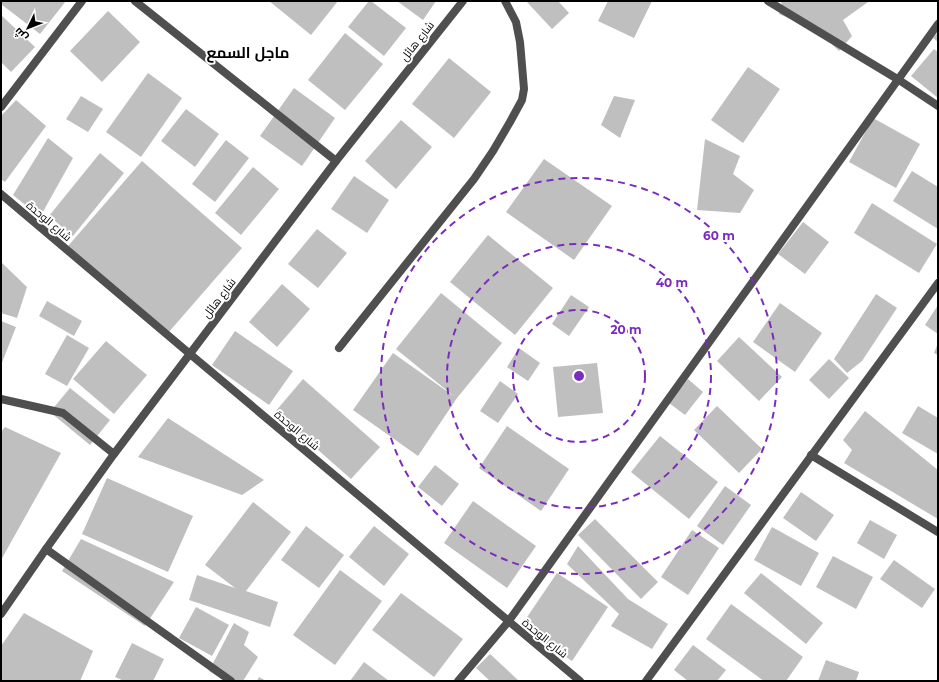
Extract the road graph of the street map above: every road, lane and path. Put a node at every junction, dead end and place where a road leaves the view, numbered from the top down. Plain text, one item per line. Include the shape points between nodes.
1 (82, 1) edge
2 (135, 1) edge
3 (463, 1) edge
4 (505, 1) edge
5 (768, 1) edge
6 (938, 24) edge
7 (899, 80) junction
8 (938, 106) edge
9 (1, 107) edge
10 (336, 161) junction
11 (1, 194) edge
12 (938, 283) edge
13 (339, 348) dead end
14 (190, 354) junction
15 (1, 399) edge
16 (114, 454) junction
17 (811, 455) junction
18 (938, 532) edge
19 (46, 549) junction
20 (1, 614) edge
21 (508, 622) junction
22 (232, 681) edge
23 (458, 681) edge
24 (580, 681) edge
25 (646, 681) edge

1 - 9 street
2 - 10 street
3 - 10 street, شارع هائل
4 - 13 street via 516,22 520,42 524,89 522,100 474,179
5 - 7 street
6 - 7 street
7 - 8 street
7 - 21 street
10 - 14 street, شارع هائل
11 - 14 street, شارع الوحدة
12 - 17 street
14 - 16 street, شارع هائل
14 - 21 street, شارع الوحدة
15 - 16 street via 63,413
16 - 19 street, شارع هائل
17 - 18 street
17 - 25 street
19 - 20 street, شارع هائل
19 - 22 street
21 - 23 street
21 - 24 street, شارع الوحدة

